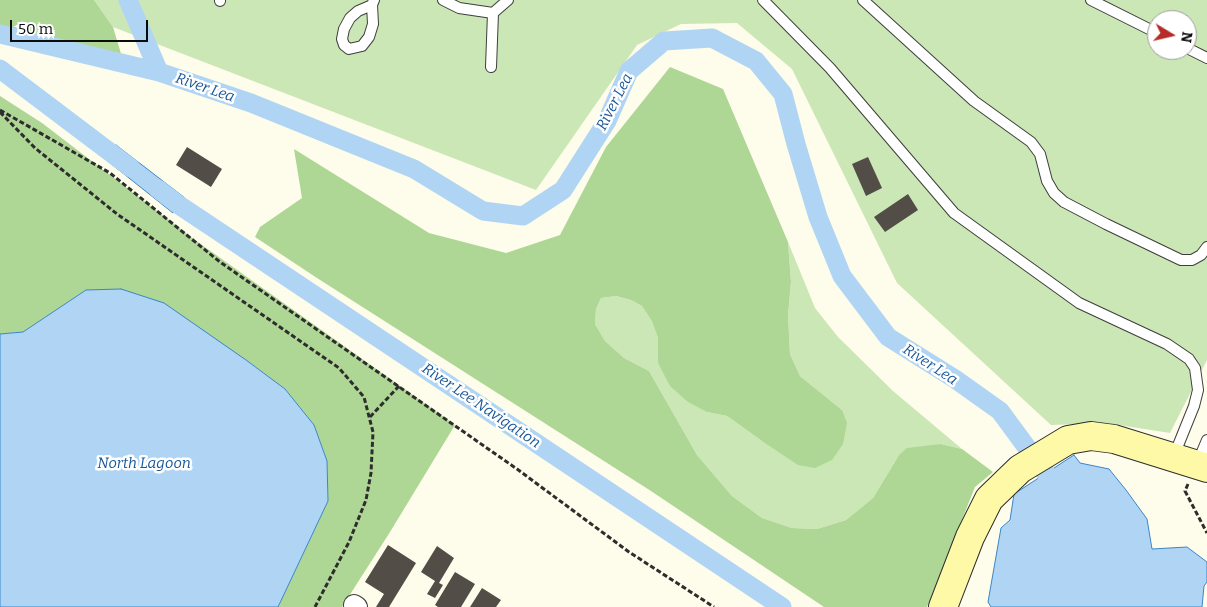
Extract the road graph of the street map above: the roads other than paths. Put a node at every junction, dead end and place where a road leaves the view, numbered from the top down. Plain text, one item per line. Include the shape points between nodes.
1 (443, 0) edge
2 (508, 0) edge
3 (763, 0) edge
4 (863, 0) edge
5 (1091, 0) edge
6 (492, 13) junction
7 (1147, 28) edge
8 (491, 67) dead end
9 (1207, 247) edge
10 (1207, 440) edge
11 (1192, 464) edge
12 (943, 607) edge

1 - 6 lane via 459,8
2 - 6 lane
3 - 11 lane via 830,68 954,213 1079,303 1167,344 1189,359 1195,368 1198,390 1194,406
4 - 9 lane via 974,101 1030,142 1040,154 1047,181 1064,202 1181,260 1192,260
5 - 7 lane
6 - 8 lane
10 - 11 lane
11 - 12 street via 1114,439 1091,436 1068,440 1020,469 989,499

